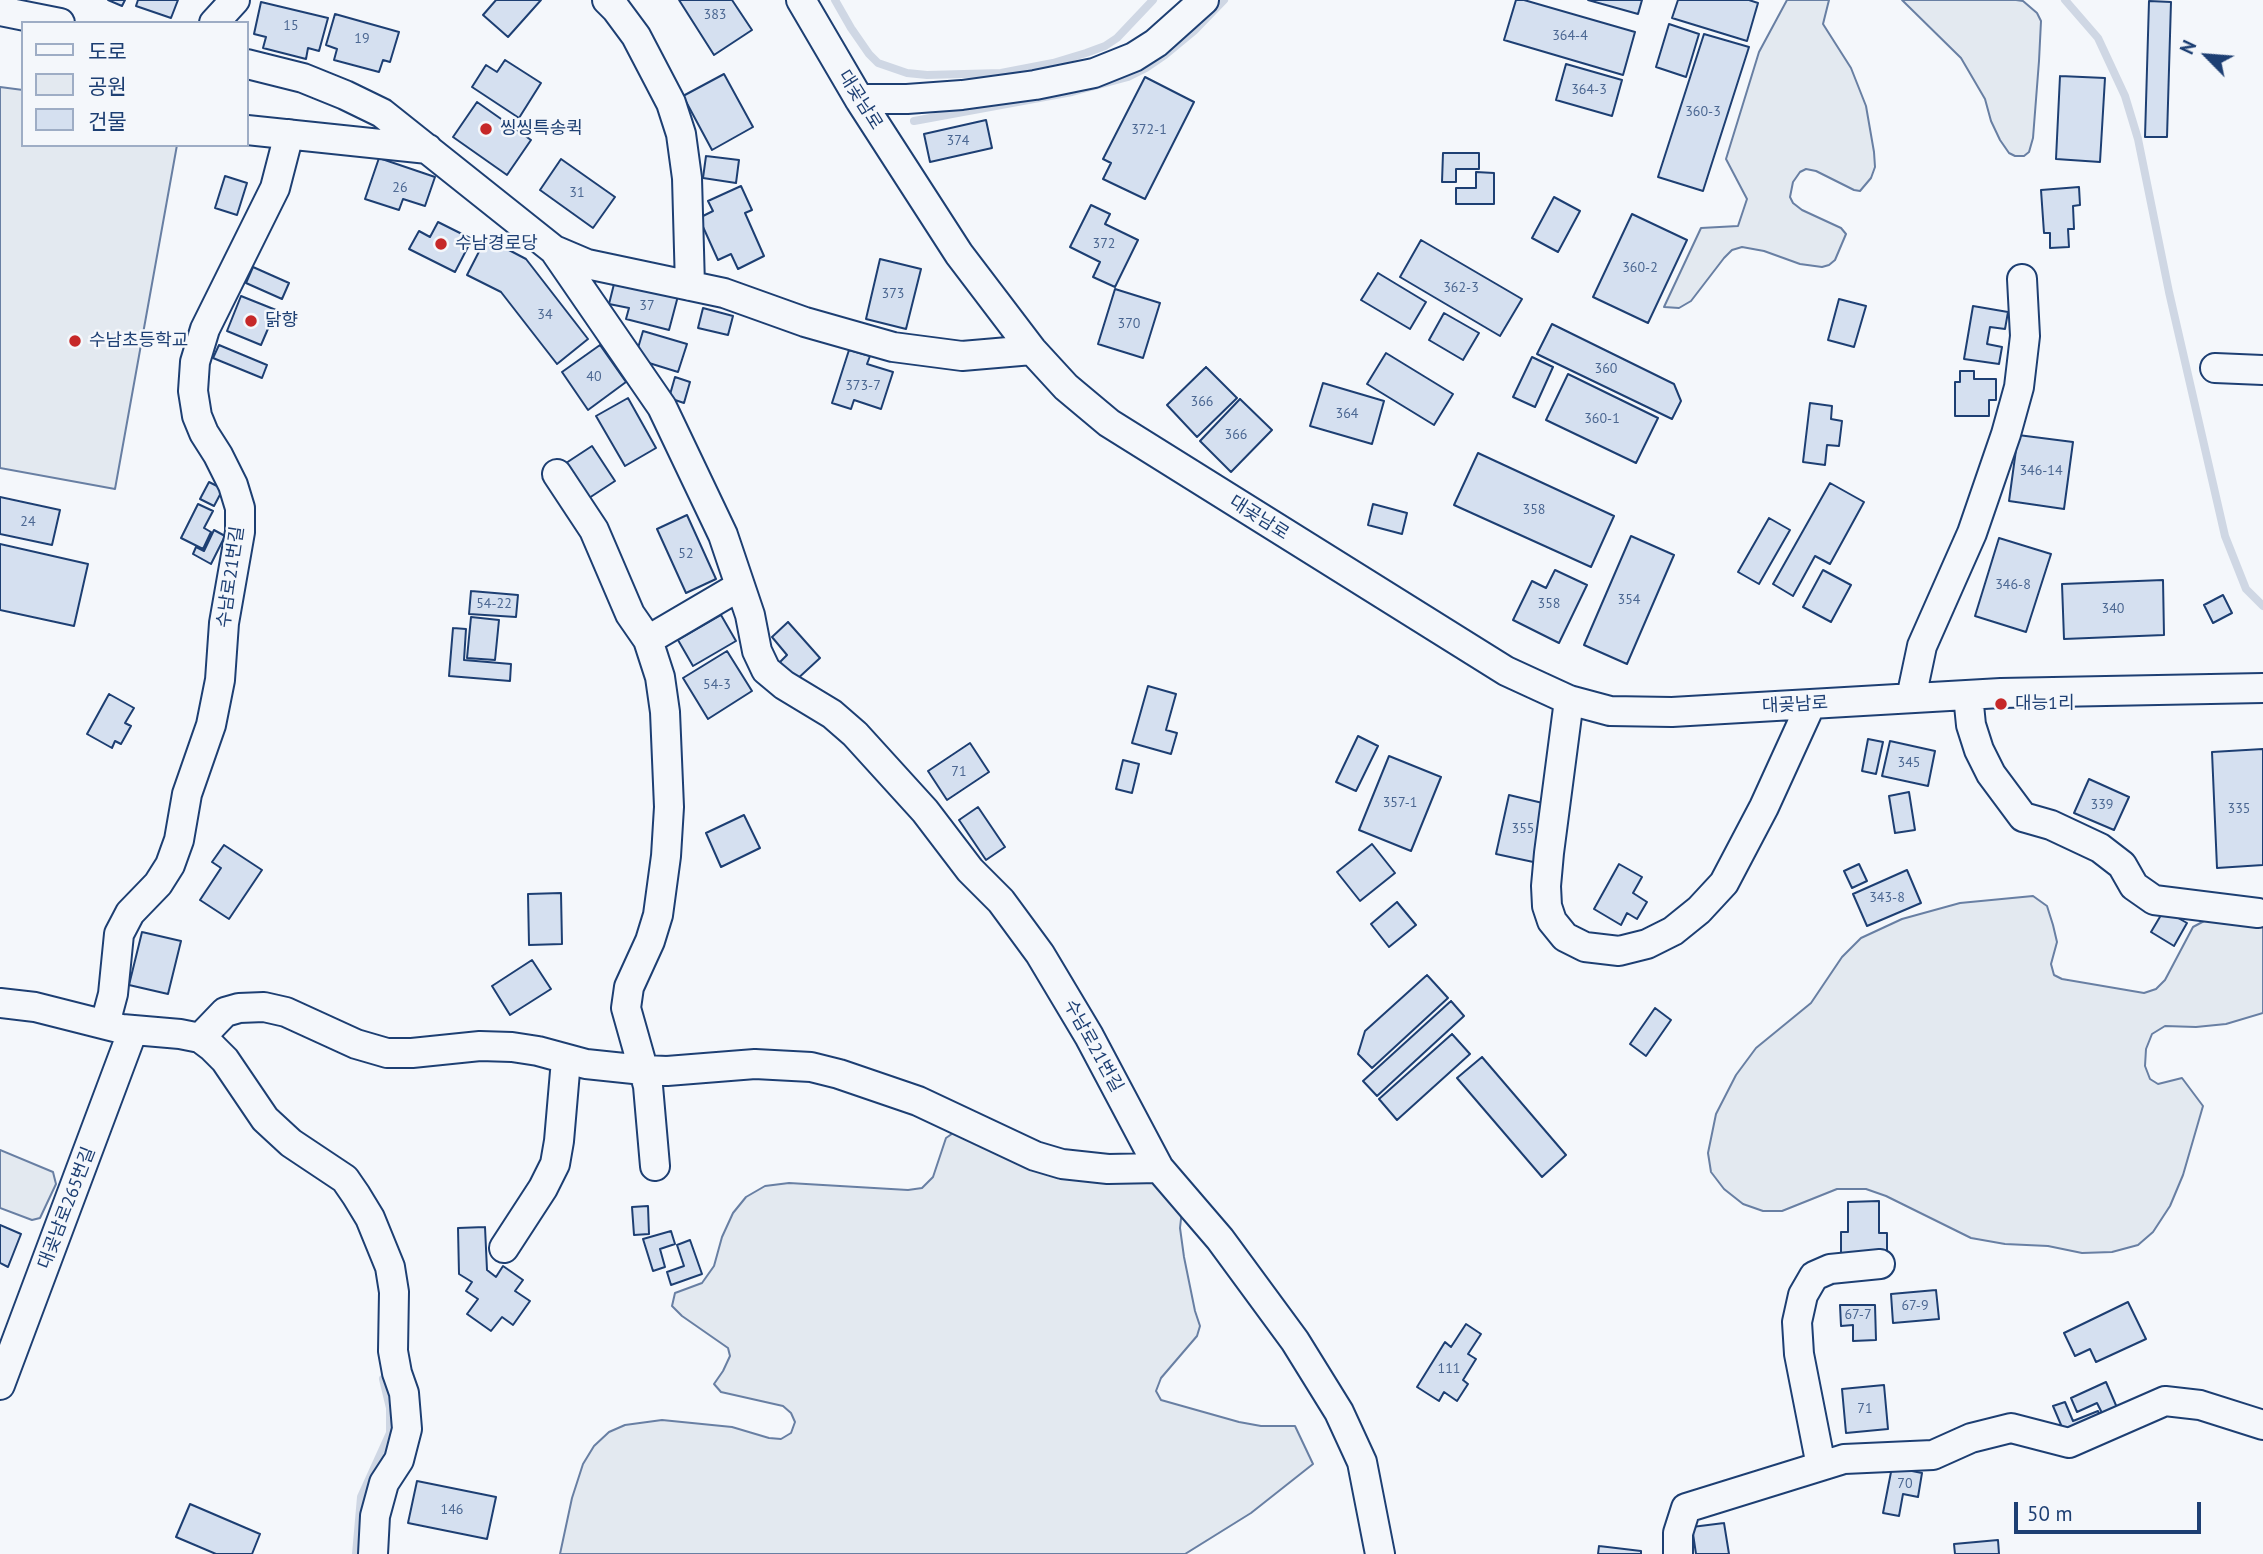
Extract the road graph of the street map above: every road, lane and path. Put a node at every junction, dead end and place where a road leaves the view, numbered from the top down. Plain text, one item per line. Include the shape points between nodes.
1 (235, 0) edge
2 (607, 0) edge
3 (801, 0) edge
4 (1204, 0) edge
5 (0, 11) edge
6 (50, 21) edge
7 (216, 21) edge
8 (248, 64) edge
9 (859, 99) junction
10 (248, 130) edge
11 (289, 134) junction
12 (428, 149) junction
13 (554, 250) junction
14 (2022, 279) dead end
15 (690, 286) junction
16 (1032, 350) junction
17 (2215, 369) dead end
18 (2263, 370) edge
19 (557, 474) dead end
20 (740, 586) junction
21 (648, 640) junction
22 (2263, 688) edge
23 (1968, 695) junction
24 (1911, 698) junction
25 (1569, 700) junction
26 (1811, 704) junction
27 (2258, 913) dead end
28 (0, 1003) edge
29 (105, 1024) junction
30 (133, 1030) junction
31 (200, 1038) junction
32 (566, 1059) junction
33 (643, 1070) junction
34 (655, 1166) dead end
35 (1159, 1168) junction
36 (504, 1248) dead end
37 (1880, 1264) dead end
38 (0, 1385) edge
39 (2263, 1425) edge
40 (1821, 1466) junction
41 (373, 1554) edge
42 (1380, 1554) edge
43 (1678, 1554) edge

1 - 7 street
2 - 15 street via 636,36 671,103 681,134
3 - 9 street, 대곶남로
4 - 9 street via 1135,57 1094,73 962,95
5 - 6 street
8 - 12 street, 수남로21번길 via 303,78 345,95 382,113
9 - 16 street, 대곶남로 via 959,254
10 - 11 street
11 - 12 street
11 - 29 street, 수남로21번길 via 275,188 205,329 195,362 197,416 240,508 220,680 170,865 130,913 119,934
12 - 13 street, 수남로21번길
13 - 15 street via 587,264
13 - 20 street, 수남로21번길 via 662,407 723,535
14 - 24 street via 2025,336 2019,387 1972,533 1922,646
15 - 16 street via 893,347 962,356
16 - 25 street, 대곶남로 via 1109,423 1506,671
17 - 18 street
19 - 21 street via 594,530 631,614
20 - 21 street
20 - 35 street, 수남로21번길 via 766,670 855,734 925,811 1040,954
21 - 33 street via 665,712 669,807 659,915 629,987 626,1008
22 - 23 street, 대곶남로
23 - 24 street, 대곶남로
23 - 27 street via 1979,750 2023,817 2100,848 2122,864 2134,886 2154,900
24 - 26 street, 대곶남로
25 - 26 street, 대곶남로 via 1610,711
25 - 26 street via 1549,853 1548,906 1552,921 1565,937 1585,947 1619,951 1647,944 1673,930 1724,883
28 - 29 street
29 - 30 street
30 - 31 street
30 - 38 street, 대곶남로265번길
31 - 32 street via 225,1012 264,1007 387,1053 512,1047
31 - 41 street via 225,1060 278,1133 345,1179 370,1218 390,1267 393,1352 407,1429 375,1516
32 - 33 street
32 - 36 street via 555,1164
33 - 34 street
33 - 35 street via 755,1064 811,1067 918,1101 1062,1164
35 - 42 street, 수남로21번길 via 1220,1239 1339,1412 1362,1462
37 - 40 street via 1830,1269 1814,1276 1803,1294 1797,1322 1799,1354
39 - 40 street via 2200,1405 2165,1401 2069,1443 2011,1428 1971,1438 1933,1455 1844,1459
40 - 43 street via 1686,1508 1678,1533

